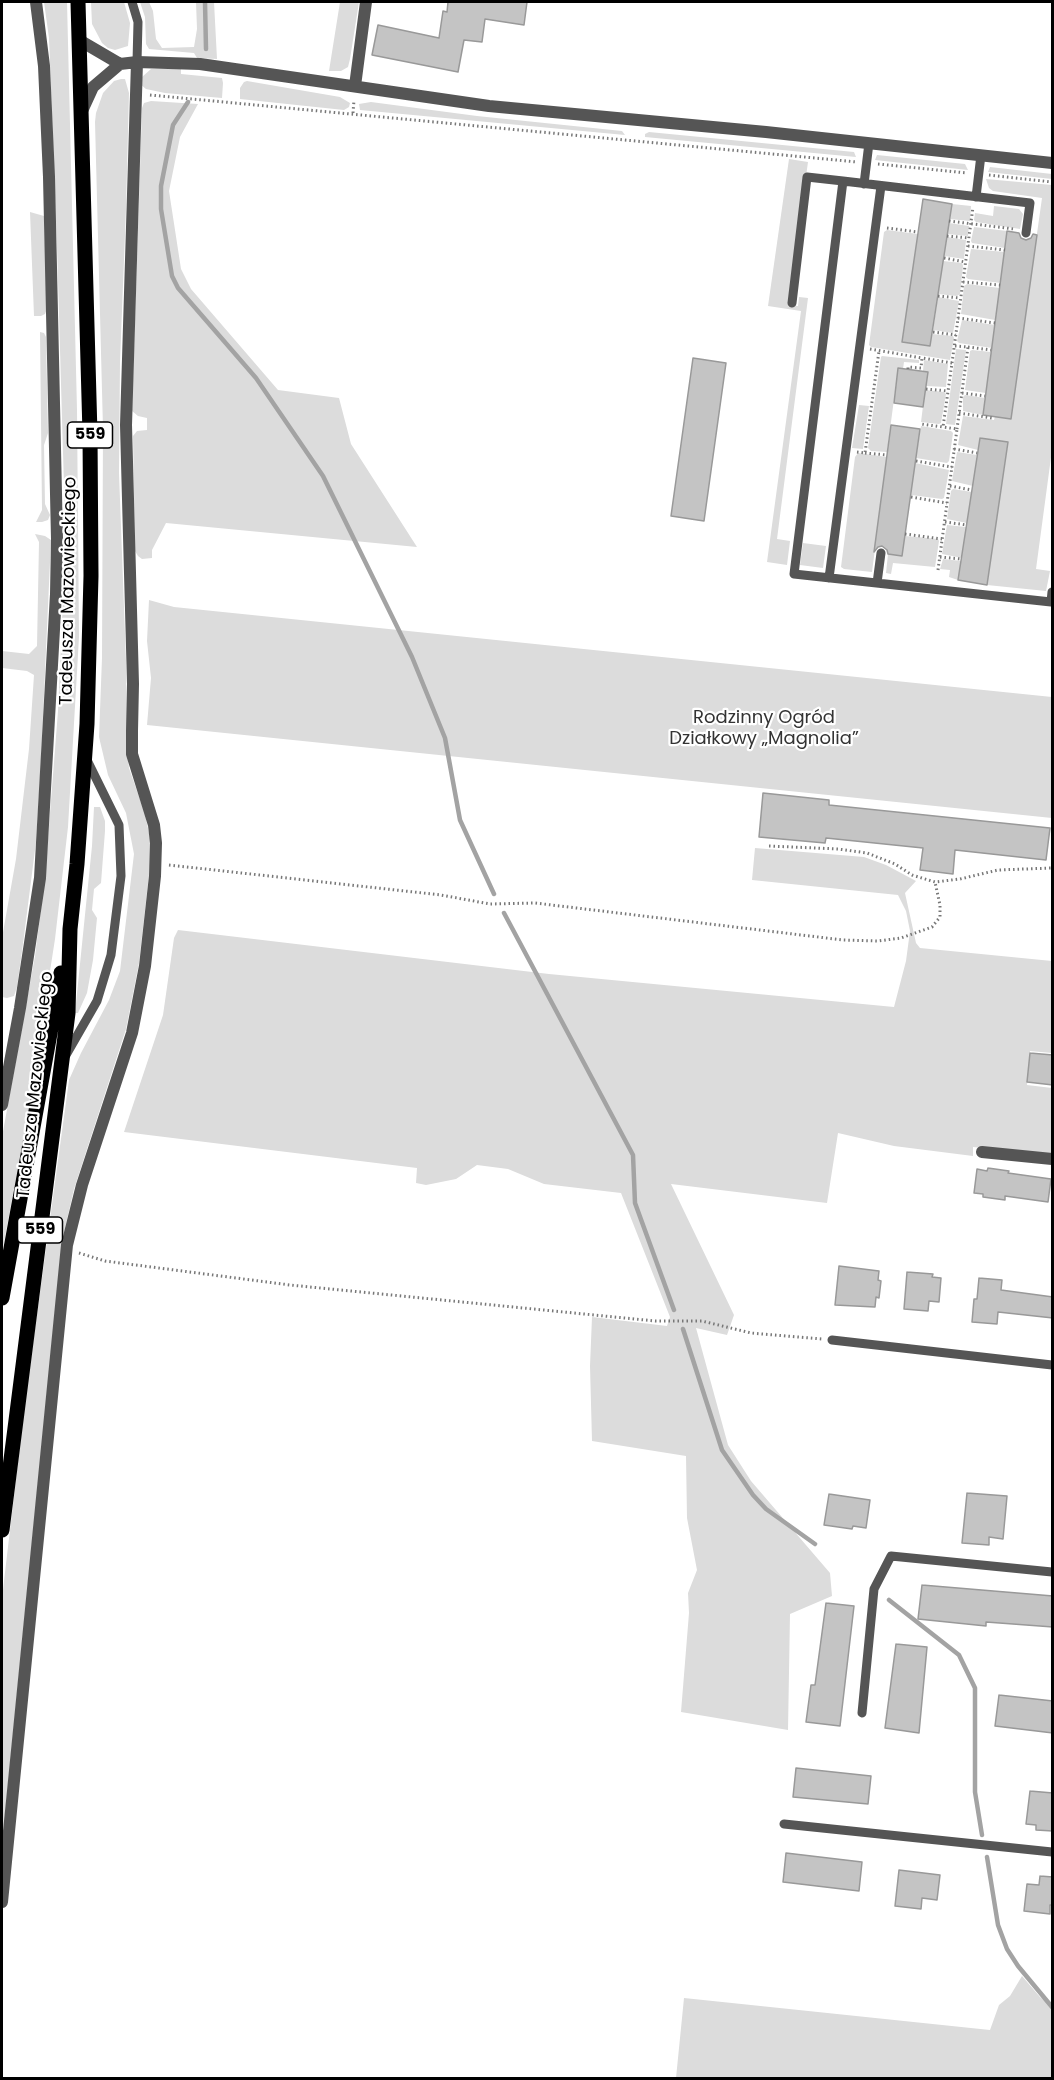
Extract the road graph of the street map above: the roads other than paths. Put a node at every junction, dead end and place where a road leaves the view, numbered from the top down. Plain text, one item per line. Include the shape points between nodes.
1 (36, 2) edge
2 (78, 2) edge
3 (132, 2) edge
4 (366, 2) edge
5 (78, 40) junction
6 (137, 62) junction
7 (120, 64) junction
8 (355, 86) junction
9 (81, 114) junction
10 (869, 143) junction
11 (981, 155) junction
12 (1053, 163) edge
13 (843, 182) junction
14 (864, 184) junction
15 (881, 186) junction
16 (975, 201) junction
17 (1022, 233) road end
18 (792, 303) dead end
19 (881, 553) dead end
20 (829, 578) junction
21 (877, 583) junction
22 (1053, 591) edge
23 (1052, 602) edge
24 (84, 755) junction
25 (70, 929) junction
26 (62, 1063) junction
27 (2, 1105) edge
28 (982, 1152) dead end
29 (1053, 1159) edge
30 (2, 1298) edge
31 (832, 1340) road end
32 (1053, 1365) edge
33 (2, 1530) edge
34 (1053, 1572) edge
35 (862, 1713) dead end
36 (784, 1824) dead end
37 (1053, 1852) edge
38 (2, 1902) edge

1 - 27 street via 44,66 49,177 56,594 40,878
2 - 5 main road, Tadeusza Mazowieckiego / 559
3 - 6 lane via 138,22
4 - 8 street
5 - 7 street
5 - 9 main road, Tadeusza Mazowieckiego / 559
6 - 7 street
6 - 8 street via 200,64
6 - 38 street via 126,415 132,754 154,825 155,864 145,966 132,1033 82,1185 67,1245
7 - 9 street via 93,87
8 - 10 street via 489,106
9 - 24 main road, Tadeusza Mazowieckiego / 559 via 90,434
10 - 11 street
10 - 14 lane
11 - 12 street
11 - 16 lane
13 - 14 lane
13 - 18 lane via 807,177
13 - 20 lane via 794,574
14 - 15 lane
15 - 16 lane
15 - 20 lane
16 - 17 lane via 1030,203
19 - 21 lane
20 - 21 lane
21 - 23 lane
22 - 23 lane
24 - 25 main road, Tadeusza Mazowieckiego / 559
24 - 26 lane via 119,825 121,876 111,955 97,1001
25 - 26 main road, Tadeusza Mazowieckiego / 559 via 68,1013
25 - 30 main road, Tadeusza Mazowieckiego / 559
26 - 33 main road, Tadeusza Mazowieckiego / 559
28 - 29 street
31 - 32 lane
34 - 35 lane via 891,1556 874,1589
36 - 37 lane

